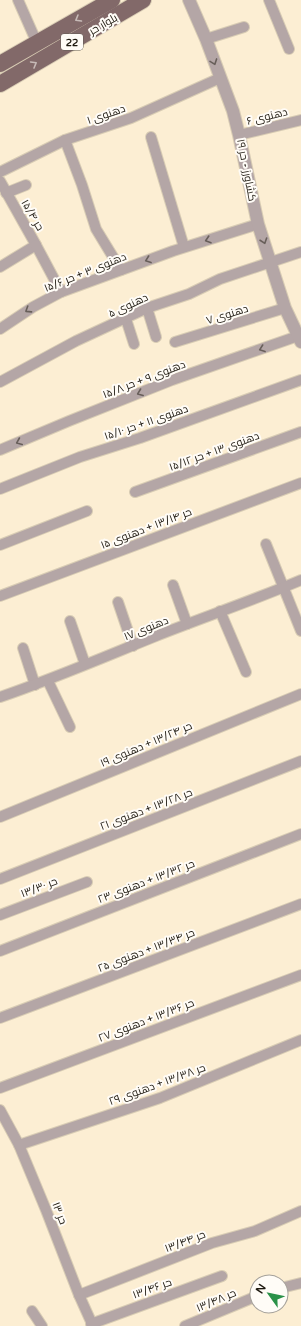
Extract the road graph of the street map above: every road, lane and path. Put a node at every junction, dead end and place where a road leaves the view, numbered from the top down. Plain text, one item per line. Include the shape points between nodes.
1 (18, 0) edge
2 (112, 0) edge
3 (143, 0) edge
4 (189, 0) edge
5 (269, 0) edge
6 (244, 27) dead end
7 (206, 39) junction
8 (37, 43) junction
9 (289, 49) dead end
10 (0, 64) edge
11 (220, 78) junction
12 (0, 84) edge
13 (301, 120) edge
14 (240, 135) junction
15 (151, 137) dead end
16 (65, 140) junction
17 (0, 172) edge
18 (0, 182) edge
19 (26, 185) dead end
20 (6, 193) junction
21 (258, 224) junction
22 (36, 245) junction
23 (184, 247) junction
24 (301, 252) edge
25 (271, 261) junction
26 (0, 267) edge
27 (121, 270) junction
28 (62, 292) junction
29 (147, 308) junction
30 (285, 308) junction
31 (126, 319) junction
32 (0, 329) edge
33 (156, 337) dead end
34 (300, 337) edge
35 (175, 342) dead end
36 (134, 344) dead end
37 (301, 380) edge
38 (0, 382) edge
39 (301, 432) edge
40 (0, 450) edge
41 (301, 483) edge
42 (0, 489) edge
43 (135, 492) dead end
44 (87, 510) dead end
45 (266, 544) dead end
46 (0, 545) edge
47 (301, 580) edge
48 (173, 585) dead end
49 (284, 587) junction
50 (0, 596) edge
51 (118, 602) dead end
52 (220, 611) junction
53 (70, 621) dead end
54 (187, 624) junction
55 (301, 631) edge
56 (134, 646) junction
57 (23, 648) dead end
58 (85, 664) junction
59 (246, 672) dead end
60 (48, 681) junction
61 (36, 685) junction
62 (301, 694) edge
63 (0, 697) edge
64 (70, 727) dead end
65 (301, 761) edge
66 (0, 817) edge
67 (301, 834) edge
68 (0, 879) edge
69 (87, 882) dead end
70 (301, 904) edge
71 (0, 915) edge
72 (0, 951) edge
73 (301, 975) edge
74 (0, 1018) edge
75 (301, 1040) edge
76 (0, 1088) edge
77 (0, 1110) edge
78 (19, 1144) junction
79 (301, 1211) edge
80 (222, 1276) dead end
81 (301, 1283) edge
82 (289, 1286) edge
83 (79, 1295) junction
84 (249, 1299) edge
85 (32, 1311) dead end
86 (92, 1325) edge
87 (42, 1326) edge
88 (185, 1326) edge

1 - 8 street
2 -> 8 main road, بلوار حر / 22
12 -> 3 main road, بلوار حر / 22
4 - 7 street, کشاورز - حر ۱۹
5 - 9 street
6 - 7 street
7 -> 11 street, کشاورز - حر ۱۹
8 - 10 main road, بلوار حر / 22
11 - 14 street, کشاورز - حر ۱۹
11 - 16 street, دهنوی ۱ via 131,118
13 - 14 street, دهنوی ۶
14 - 21 street, کشاورز - حر ۱۹
15 - 23 street
16 - 17 street, دهنوی ۱
16 - 27 street via 96,229
18 - 20 street, حر ۱۵/۴
19 - 20 street
20 - 22 street, حر ۱۵/۴
21 -> 23 street, دهنوی ۳ + حر ۱۵/۶
21 -> 25 street, کشاورز - حر ۱۹
22 - 26 street, حر ۱۵/۴
22 - 28 street
23 -> 27 street, دهنوی ۳ + حر ۱۵/۶
24 - 25 street, دهنوی ۵
25 - 29 street, دهنوی ۵
25 - 30 street, کشاورز - حر ۱۹
27 - 28 street, دهنوی ۳ + حر ۱۵/۶
28 -> 32 street, دهنوی ۳ + حر ۱۵/۶
29 - 31 street, دهنوی ۵
29 - 33 street
30 - 34 street, کشاورز - حر ۱۹
30 - 35 street, دهنوی ۷
31 - 36 street
31 - 38 street, دهنوی ۵
34 -> 40 street, دهنوی ۹ + حر ۱۵/۸ via 172,380
37 - 42 street, دهنوی ۱۱ + حر ۱۵/۱۰ via 80,457
39 - 43 street, دهنوی ۱۳ + حر ۱۵/۱۲
41 - 50 street, حر ۱۳/۱۴ + دهنوی ۱۵
44 - 46 street
45 - 49 street
47 - 49 street, دهنوی ۱۷
48 - 54 street
49 - 52 street, دهنوی ۱۷
49 - 55 street
51 - 56 street
52 - 54 street, دهنوی ۱۷
52 - 59 street
53 - 58 street
54 - 56 street, دهنوی ۱۷
56 - 58 street, دهنوی ۱۷
57 - 61 street
58 - 60 street, دهنوی ۱۷
60 - 61 street, دهنوی ۱۷
60 - 64 street
61 - 63 street, دهنوی ۱۷
62 - 66 street, حر ۱۳/۲۴ + دهنوی ۱۹
65 - 68 street, حر ۱۳/۲۸ + دهنوی ۲۱
67 - 72 street, حر ۱۳/۳۲ + دهنوی ۲۳
69 - 71 street, حر ۱۳/۳۰
70 - 74 street, حر ۱۳/۳۴ + دهنوی ۲۵
73 - 76 street, حر ۱۳/۳۶ + دهنوی ۲۷
75 - 78 street, حر ۱۳/۳۸ + دهنوی ۲۹ via 160,1098
77 - 78 street, حر ۱۳
78 - 83 street, حر ۱۳
79 - 83 street, حر ۱۳/۴۴ via 254,1231 212,1243
80 - 86 street, حر ۱۳/۴۶
81 - 82 street
83 - 86 street, حر ۱۳
84 - 88 street, حر ۱۳/۴۸
85 - 87 street

